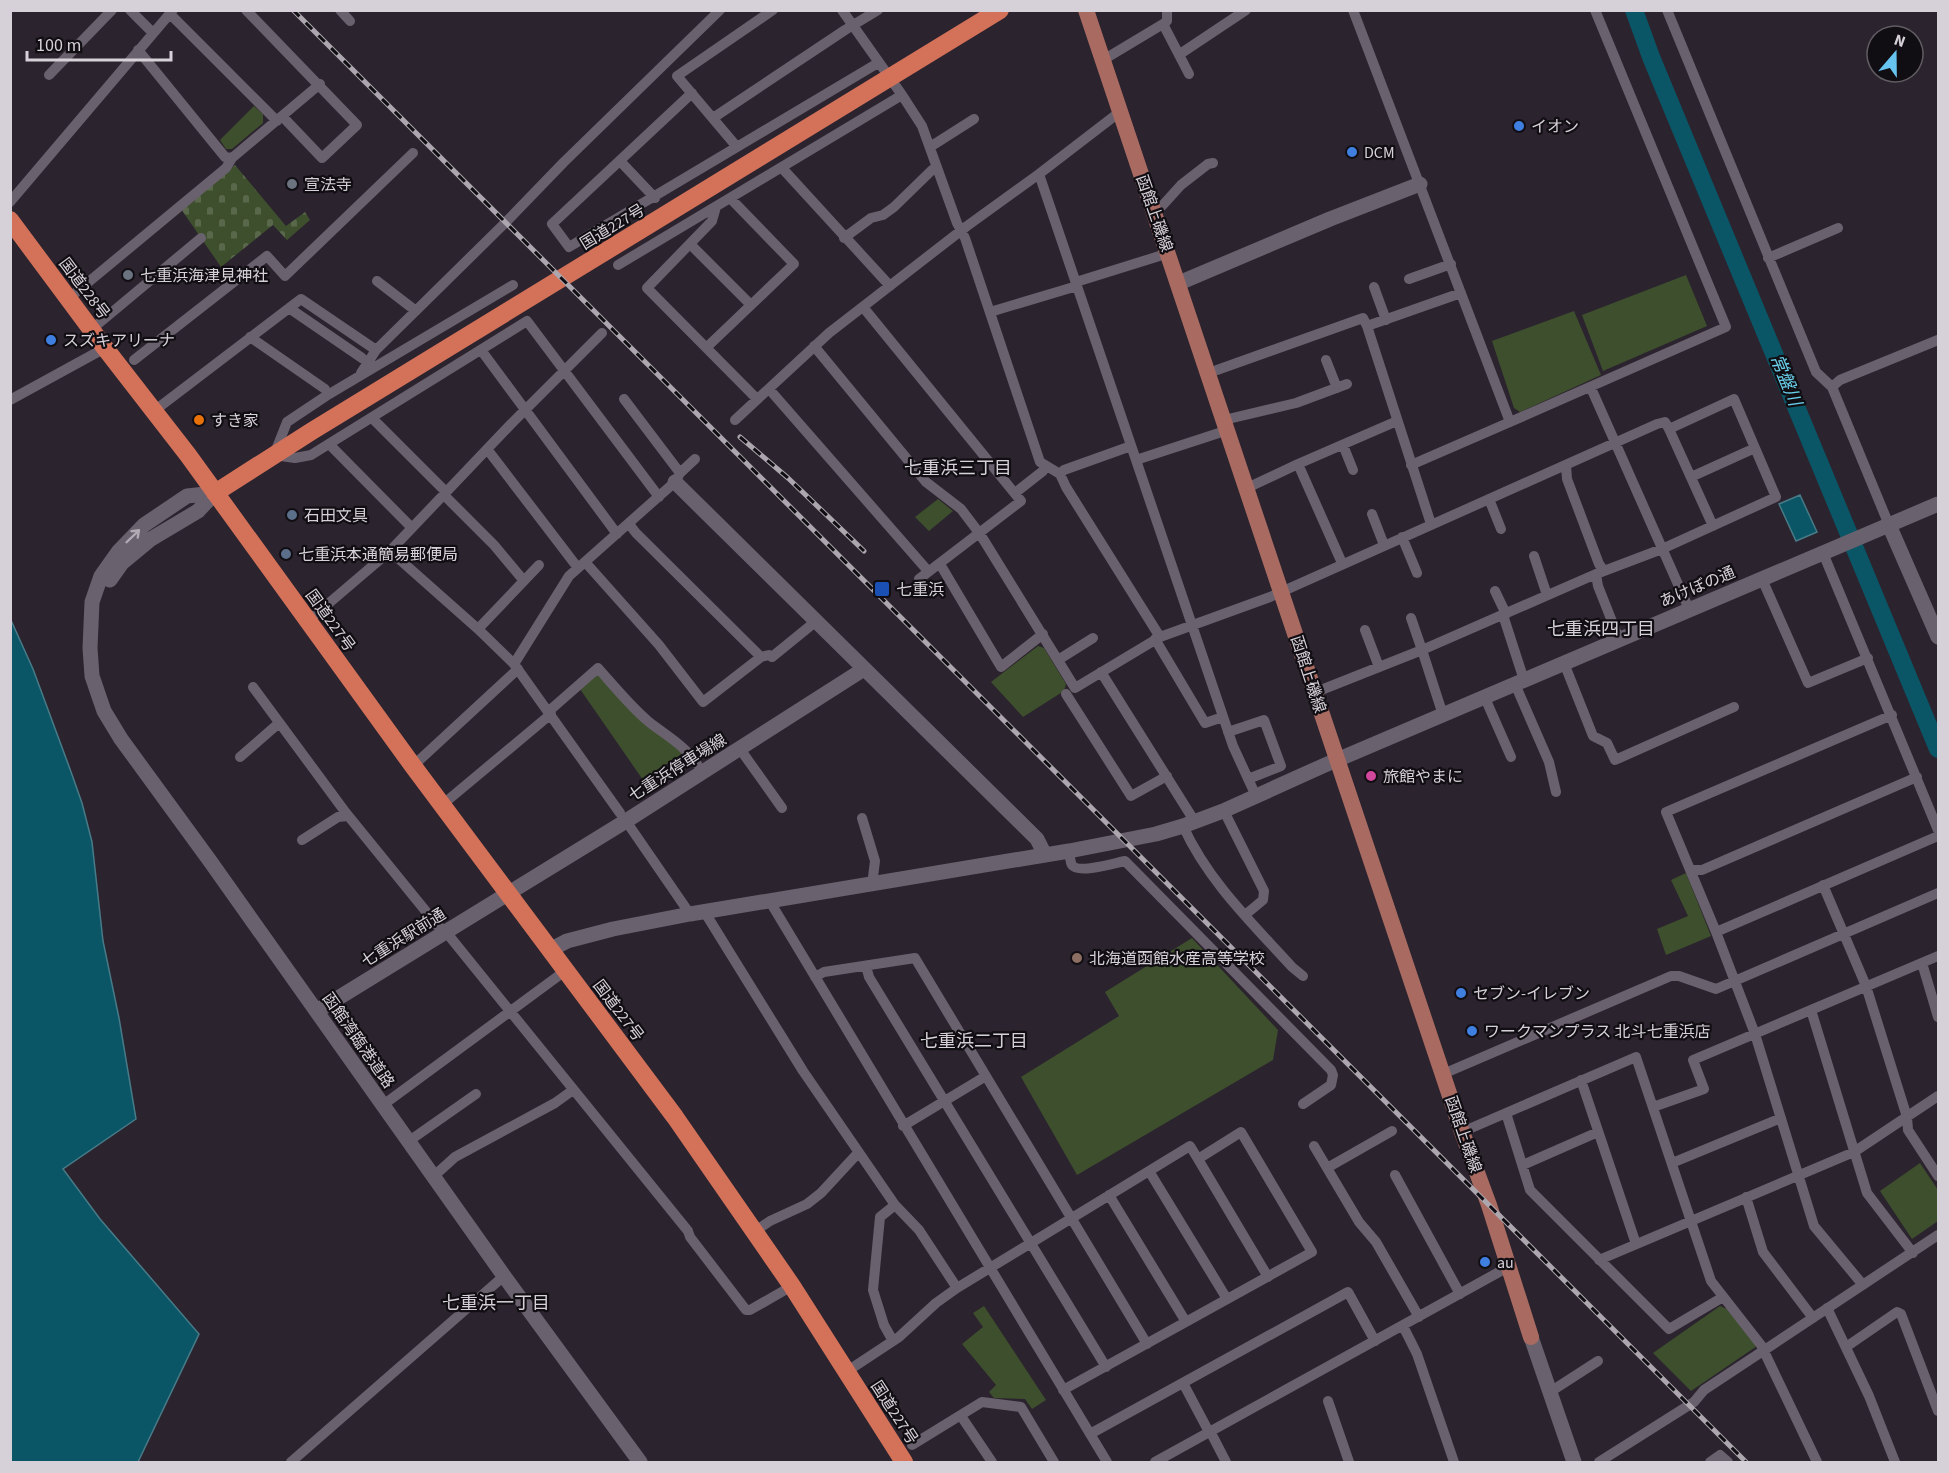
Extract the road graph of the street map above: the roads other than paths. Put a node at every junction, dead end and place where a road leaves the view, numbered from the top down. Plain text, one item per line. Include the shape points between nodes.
1 (112, 10) edge
2 (130, 10) edge
3 (246, 10) edge
4 (340, 10) edge
5 (720, 10) edge
6 (773, 10) edge
7 (842, 10) edge
8 (878, 10) edge
9 (1000, 10) edge
10 (1086, 10) edge
11 (1167, 10) edge
12 (1246, 10) edge
13 (1353, 10) edge
14 (1595, 10) edge
15 (1667, 10) edge
16 (171, 12) edge
17 (350, 21) dead end
18 (1163, 24) junction
19 (853, 26) junction
20 (153, 33) junction
21 (138, 50) junction
22 (1180, 54) junction
23 (1103, 60) junction
24 (878, 63) junction
25 (1189, 74) dead end
26 (49, 75) dead end
27 (890, 78) junction
28 (320, 84) junction
29 (692, 93) junction
30 (902, 94) junction
31 (1121, 111) junction
32 (280, 118) junction
33 (713, 118) junction
34 (974, 119) dead end
35 (737, 147) junction
36 (930, 147) junction
37 (413, 153) dead end
38 (232, 158) junction
39 (620, 161) junction
40 (1213, 163) dead end
41 (937, 167) junction
42 (782, 168) junction
43 (1039, 174) junction
44 (1420, 184) junction
45 (655, 198) junction
46 (731, 199) junction
47 (10, 202) edge
48 (1162, 206) dead end
49 (716, 207) junction
50 (10, 220) edge
51 (1838, 228) dead end
52 (961, 231) junction
53 (201, 238) dead end
54 (844, 238) junction
55 (690, 244) junction
56 (1169, 253) junction
57 (1768, 258) junction
58 (1451, 264) junction
59 (618, 265) dead end
60 (1409, 279) dead end
61 (378, 280) dead end
62 (1179, 283) junction
63 (1076, 284) junction
64 (513, 285) dead end
65 (890, 286) junction
66 (1374, 287) dead end
67 (1461, 293) junction
68 (68, 299) junction
69 (751, 305) junction
70 (863, 307) junction
71 (289, 308) junction
72 (416, 310) junction
73 (990, 312) junction
74 (1386, 320) junction
75 (1367, 327) junction
76 (92, 329) junction
77 (602, 333) dead end
78 (250, 337) junction
79 (1937, 344) edge
80 (814, 346) junction
81 (105, 348) junction
82 (707, 348) junction
83 (376, 350) junction
84 (481, 350) junction
85 (362, 358) dead end
86 (134, 360) dead end
87 (1326, 360) dead end
88 (564, 370) junction
89 (1217, 370) dead end
90 (359, 376) junction
91 (1832, 387) junction
92 (1590, 388) junction
93 (325, 389) dead end
94 (769, 389) junction
95 (624, 399) dead end
96 (757, 399) junction
97 (11, 400) edge
98 (526, 410) junction
99 (154, 411) junction
100 (372, 418) junction
101 (735, 420) dead end
102 (1397, 422) junction
103 (1510, 422) junction
104 (1226, 425) junction
105 (1669, 429) junction
106 (329, 444) junction
107 (1615, 444) junction
108 (1343, 445) junction
109 (1131, 446) junction
110 (1755, 448) junction
111 (488, 449) junction
112 (274, 454) junction
113 (696, 459) dead end
114 (1136, 460) junction
115 (1298, 464) junction
116 (1411, 465) junction
117 (1566, 465) junction
118 (1046, 466) junction
119 (1353, 470) dead end
120 (1060, 474) junction
121 (678, 477) junction
122 (1691, 477) junction
123 (1246, 488) junction
124 (215, 493) junction
125 (1015, 493) junction
126 (445, 494) junction
127 (659, 497) junction
128 (1489, 499) junction
129 (1938, 504) edge
130 (1372, 514) dead end
131 (629, 524) junction
132 (1431, 524) junction
133 (1889, 525) junction
134 (1713, 526) junction
135 (412, 528) junction
136 (1501, 529) dead end
137 (617, 534) junction
138 (980, 534) junction
139 (1402, 537) junction
140 (1384, 545) junction
141 (1662, 549) junction
142 (390, 551) junction
143 (1828, 551) junction
144 (1534, 556) dead end
145 (940, 564) junction
146 (1342, 564) junction
147 (539, 565) dead end
148 (582, 566) junction
149 (1417, 573) dead end
150 (1600, 573) junction
151 (1762, 579) junction
152 (524, 581) junction
153 (1281, 591) junction
154 (1495, 591) dead end
155 (1547, 595) junction
156 (1689, 609) junction
157 (1504, 615) junction
158 (1411, 618) dead end
159 (308, 621) junction
160 (815, 622) junction
161 (1192, 624) junction
162 (478, 629) junction
163 (1365, 630) dead end
164 (1043, 634) junction
165 (1938, 637) edge
166 (1093, 638) dead end
167 (1157, 638) junction
168 (1619, 639) junction
169 (1422, 650) junction
170 (761, 657) junction
171 (1868, 658) junction
172 (1058, 660) junction
173 (1564, 663) junction
174 (516, 667) junction
175 (1379, 667) junction
176 (864, 669) junction
177 (1101, 672) junction
178 (1520, 682) junction
179 (253, 687) dead end
180 (1316, 692) junction
181 (1066, 694) dead end
182 (1485, 698) junction
183 (1734, 707) dead end
184 (550, 712) junction
185 (1443, 715) junction
186 (1892, 715) junction
187 (1223, 717) junction
188 (279, 723) junction
189 (1228, 732) junction
190 (740, 748) junction
191 (240, 757) dead end
192 (1511, 757) dead end
193 (1338, 760) junction
194 (697, 765) dead end
195 (413, 766) junction
196 (1167, 776) junction
197 (1917, 777) junction
198 (1248, 779) junction
199 (1556, 792) dead end
200 (1256, 796) junction
201 (442, 805) junction
202 (782, 808) dead end
203 (1224, 811) junction
204 (348, 816) junction
205 (623, 817) junction
206 (862, 818) dead end
207 (1189, 824) junction
208 (1938, 830) edge
209 (1938, 836) edge
210 (302, 840) dead end
211 (1069, 851) junction
212 (1045, 855) junction
213 (1691, 870) junction
214 (873, 877) dead end
215 (1823, 885) junction
216 (1938, 893) edge
217 (508, 894) junction
218 (769, 900) junction
219 (697, 913) junction
220 (1245, 915) junction
221 (446, 932) junction
222 (1716, 932) junction
223 (1844, 933) junction
224 (550, 950) junction
225 (1938, 956) edge
226 (1922, 963) junction
227 (866, 966) junction
228 (565, 971) junction
229 (1303, 976) dead end
230 (815, 977) junction
231 (1736, 981) junction
232 (1866, 986) junction
233 (1811, 1010) junction
234 (316, 1011) junction
235 (510, 1011) junction
236 (1938, 1017) edge
237 (1755, 1034) junction
238 (1443, 1074) junction
239 (986, 1076) junction
240 (1581, 1080) junction
241 (573, 1090) junction
242 (476, 1094) dead end
243 (1938, 1096) edge
244 (944, 1101) junction
245 (1303, 1104) dead end
246 (383, 1105) junction
247 (1653, 1107) junction
248 (1506, 1113) junction
249 (1907, 1117) junction
250 (1781, 1118) junction
251 (903, 1126) junction
252 (1392, 1131) dead end
253 (1462, 1132) junction
254 (1598, 1132) junction
255 (409, 1141) junction
256 (1314, 1146) dead end
257 (1854, 1152) junction
258 (858, 1153) junction
259 (1198, 1159) junction
260 (1672, 1163) junction
261 (1523, 1165) junction
262 (1327, 1168) junction
263 (1149, 1171) junction
264 (1395, 1175) dead end
265 (1799, 1175) junction
266 (434, 1176) junction
267 (1938, 1176) edge
268 (1109, 1196) junction
269 (1746, 1197) junction
270 (895, 1205) junction
271 (1071, 1218) junction
272 (1690, 1221) junction
273 (754, 1232) junction
274 (1937, 1240) edge
275 (1030, 1244) junction
276 (1636, 1244) junction
277 (1912, 1253) junction
278 (1599, 1260) junction
279 (1508, 1267) junction
280 (989, 1268) junction
281 (504, 1276) junction
282 (1268, 1276) junction
283 (1863, 1285) junction
284 (792, 1286) junction
285 (957, 1288) junction
286 (1460, 1294) junction
287 (1723, 1297) junction
288 (1227, 1299) junction
289 (1827, 1308) junction
290 (1419, 1317) junction
291 (1813, 1318) junction
292 (1186, 1322) junction
293 (1403, 1326) junction
294 (1531, 1337) joint
295 (893, 1341) junction
296 (1375, 1341) junction
297 (1147, 1344) junction
298 (1846, 1347) junction
299 (1764, 1350) junction
300 (1598, 1361) dead end
301 (1106, 1367) junction
302 (846, 1372) junction
303 (1183, 1383) junction
304 (1063, 1390) junction
305 (1550, 1392) junction
306 (1328, 1401) dead end
307 (1938, 1411) edge
308 (961, 1416) junction
309 (1210, 1432) junction
310 (1090, 1434) junction
311 (912, 1446) dead end
312 (291, 1462) edge
313 (640, 1462) edge
314 (904, 1462) edge
315 (992, 1462) edge
316 (1054, 1462) edge
317 (1107, 1462) edge
318 (1155, 1462) edge
319 (1226, 1462) edge
320 (1350, 1462) edge
321 (1454, 1462) edge
322 (1574, 1462) edge
323 (1599, 1462) edge
324 (1710, 1462) edge
325 (1728, 1462) edge
326 (1817, 1462) edge
327 (1895, 1462) edge

1 - 26 street
2 - 20 street
3 - 28 street
4 - 17 street
5 - 72 street
6 - 29 street via 677,76
7 - 19 street
8 - 19 street
9 - 27 highway, 国道227号
10 - 23 main road, 函館上磯線
11 - 18 street via 1167,21
12 - 22 street
13 - 44 street
14 - 92 street via 1726,327
15 - 57 street
16 - 20 street
16 - 32 street
18 - 22 street
18 - 23 street
19 - 24 street
19 - 33 street
20 - 21 street
21 - 38 street via 225,157
21 - 47 street
22 - 25 street
23 - 31 main road, 函館上磯線
24 - 27 street
24 - 35 street
27 - 30 street
27 - 112 highway, 国道227号
28 - 32 street
28 - 32 street via 357,124 322,158
29 - 33 street
29 - 39 street
30 - 36 street
30 - 42 street
31 - 43 street
31 - 56 main road, 函館上磯線
32 - 38 street
33 - 35 street
34 - 36 street
35 - 45 street
36 - 41 street
37 - 86 street via 285,276 267,256
38 - 68 street via 226,168
39 - 45 street
39 - 45 street via 552,224 569,247
40 - 48 street via 1181,185
41 - 52 street
41 - 54 street via 894,207
42 - 46 street
42 - 54 street
43 - 52 street
43 - 63 street
44 - 58 street
44 - 62 street
46 - 49 street
46 - 69 street via 794,264
49 - 55 street via 712,220
49 - 59 street
50 - 68 highway, 国道228号
51 - 57 street
52 - 65 street
52 - 73 street
53 - 76 street
54 - 65 street
55 - 69 street
55 - 82 street via 647,288
56 - 62 main road, 函館上磯線
56 - 63 street
57 - 91 street via 1816,372
58 - 60 street
58 - 67 street
61 - 72 street
62 - 104 main road, 函館上磯線
63 - 73 street
63 - 109 street
64 - 90 street
65 - 70 street
66 - 74 street
67 - 74 street
67 - 103 street
68 - 76 highway, 国道228号
69 - 82 street
70 - 80 street
70 - 125 street
71 - 78 street
71 - 83 street via 301,299
71 - 85 street
72 - 83 street
73 - 118 street via 1040,462
74 - 75 street
75 - 89 street via 1364,318
75 - 102 street
76 - 81 highway, 国道228号
77 - 88 street
78 - 93 street
78 - 99 street
79 - 91 street
80 - 94 street
80 - 138 street via 926,482 962,509
81 - 97 street
81 - 99 highway, 国道228号
82 - 96 street
83 - 90 street
84 - 88 street via 527,321
84 - 98 street
84 - 100 street
87 - 104 street via 1342,386
88 - 98 street
88 - 127 street
90 - 112 street via 287,422
91 - 133 street
92 - 103 street
92 - 107 street
94 - 96 street
94 - 145 street via 923,575
95 - 121 street
96 - 101 street
98 - 111 street
98 - 137 street
99 - 124 highway, 国道228号
100 - 106 street
100 - 126 street
102 - 108 street
102 - 116 street
103 - 116 street
104 - 114 street
104 - 123 main road, 函館上磯線
105 - 107 street via 1665,422
105 - 110 street via 1734,399
105 - 122 street
106 - 112 street via 311,455 295,458
106 - 135 street
107 - 117 street
107 - 141 street
108 - 115 street
108 - 119 street
109 - 114 street
109 - 120 street
110 - 122 street
110 - 134 street via 1776,497
111 - 126 street
111 - 148 street
112 - 124 highway, 国道227号
113 - 121 street
114 - 161 street
115 - 123 street
115 - 146 street
116 - 132 street
117 - 128 street
117 - 150 street
118 - 120 street
118 - 125 street
120 - 167 street
121 - 127 street
121 - 160 street
122 - 134 street
123 - 153 main road, 函館上磯線
124 - 159 highway, 国道227号
124 - 234 street, 函館湾臨港道路 via 198,511 151,539 122,563 107,583 92,623 92,676 111,725
125 - 138 street via 1021,501
126 - 135 street
126 - 152 street
127 - 131 street
128 - 132 street
128 - 136 street
129 - 133 street, あけぼの通
130 - 140 street
131 - 137 street
131 - 170 street
132 - 139 street
133 - 143 street, あけぼの通
133 - 165 street
134 - 141 street
135 - 142 street
137 - 148 street
138 - 145 street
138 - 164 street
139 - 140 street
139 - 149 street
140 - 146 street
141 - 150 street
141 - 156 street
142 - 159 street
142 - 162 street
143 - 151 street, あけぼの通
143 - 171 street
144 - 155 street
145 - 164 street via 1001,667
146 - 153 street
147 - 152 street
148 - 170 street via 659,645 703,702
148 - 174 street via 565,582
150 - 155 street
150 - 168 street via 1598,586
151 - 156 street, あけぼの通
151 - 171 street via 1808,683
152 - 162 street
153 - 161 street
153 - 180 main road, 函館上磯線
154 - 157 street
155 - 157 street
156 - 168 street, あけぼの通
157 - 169 street
157 - 178 street
158 - 169 street
159 - 195 highway, 国道227号
160 - 170 street via 772,657
160 - 176 street
161 - 167 street
161 - 187 street
162 - 174 street
163 - 175 street
164 - 172 street
166 - 172 street
167 - 177 street
167 - 187 street via 1206,723
168 - 173 street, あけぼの通
169 - 175 street
169 - 185 street
171 - 186 street
172 - 177 street via 1075,688
173 - 178 street, あけぼの通
173 - 183 street via 1593,736 1607,743 1615,760
174 - 184 street
174 - 195 street
175 - 180 street
176 - 190 street, 七重浜停車場線
176 - 212 street via 1037,839
177 - 196 street
178 - 182 street, あけぼの通
178 - 199 street
179 - 188 street
180 - 193 main road, 函館上磯線
181 - 196 street via 1131,796
182 - 185 street, あけぼの通
182 - 192 street
184 - 194 street via 598,668 634,708 678,742
184 - 201 street
184 - 205 street
185 - 193 street, あけぼの通
186 - 197 street
186 - 213 street via 1666,812
187 - 189 street
188 - 191 street
188 - 204 street
189 - 198 street
189 - 198 street via 1264,720 1281,766
190 - 202 street
190 - 205 street, 七重浜停車場線
193 - 200 street, あけぼの通
193 - 238 main road, 函館上磯線
195 - 201 highway, 国道227号
196 - 207 street
197 - 208 street
197 - 213 street via 1702,870
198 - 200 street
200 - 203 street, あけぼの通
201 - 217 highway, 国道227号
203 - 207 street, あけぼの通
203 - 220 street via 1264,891 1263,900
204 - 210 street via 338,817
204 - 221 street
205 - 217 street, 七重浜停車場線
205 - 219 street
206 - 214 street via 875,861
207 - 211 street, あけぼの通
207 - 220 street via 1199,859
209 - 215 street
211 - 212 street, あけぼの通
211 - 245 street via 1075,868 1125,861 1331,1070 1331,1085
212 - 218 street, あけぼの通
213 - 222 street
215 - 222 street
215 - 223 street
216 - 223 street
217 - 221 street, 七重浜駅前通
217 - 224 highway, 国道227号
218 - 219 street, あけぼの通
218 - 230 street
219 - 224 street, あけぼの通 via 613,929 567,941
219 - 258 street
220 - 229 street
221 - 234 street, 七重浜駅前通
221 - 235 street
222 - 231 street
223 - 231 street
223 - 232 street
224 - 228 highway, 国道227号
225 - 226 street
226 - 232 street
226 - 236 street
227 - 230 street
227 - 239 street via 915,958
227 - 244 street
228 - 235 street
228 - 273 highway, 国道227号 via 675,1117
230 - 251 street
231 - 237 street
231 - 238 street via 1716,989 1671,976
232 - 233 street
232 - 249 street
233 - 237 street
233 - 257 street
234 - 246 street, 函館湾臨港道路
235 - 241 street
235 - 246 street
237 - 247 street via 1693,1060 1704,1089
237 - 250 street
238 - 253 main road, 函館上磯線
239 - 244 street
239 - 271 street
240 - 247 street via 1636,1057
240 - 248 street
240 - 254 street
241 - 266 street via 455,1157
241 - 284 street via 688,1231 746,1310
242 - 255 street
243 - 249 street
244 - 251 street
244 - 275 street
246 - 255 street, 函館湾臨港道路
247 - 260 street
248 - 253 street
248 - 261 street
249 - 257 street
249 - 267 street via 1908,1130
250 - 260 street
250 - 265 street
251 - 280 street
252 - 262 street
253 - 279 main road, 函館上磯線
254 - 261 street
254 - 276 street
255 - 266 street, 函館湾臨港道路
256 - 262 street
257 - 265 street
257 - 277 street via 1867,1193
258 - 270 street
258 - 273 street via 807,1204
259 - 263 street via 1190,1146
259 - 282 street
259 - 282 street via 1241,1132 1312,1252
260 - 272 street
261 - 278 street via 1530,1190
262 - 290 street
263 - 268 street
263 - 288 street
264 - 286 street
265 - 269 street
265 - 283 street via 1814,1226
266 - 281 street, 函館湾臨港道路
268 - 271 street
268 - 292 street
269 - 272 street
269 - 291 street via 1763,1252
270 - 285 street via 919,1230
270 - 295 street via 880,1217 873,1290
271 - 275 street
271 - 297 street
272 - 276 street
272 - 287 street via 1711,1281
273 - 284 highway, 国道227号
274 - 277 street
275 - 280 street
275 - 301 street
276 - 278 street
277 - 283 street
278 - 287 street via 1669,1329
279 - 286 street
279 - 294 main road, 函館上磯線
280 - 285 street
280 - 304 street
281 - 312 street
281 - 313 street, 函館湾臨港道路
282 - 288 street
283 - 289 street
284 - 302 highway, 国道227号
285 - 295 street
286 - 290 street
287 - 299 street
288 - 292 street
289 - 291 street
289 - 298 street
290 - 293 street
291 - 299 street
292 - 297 street
293 - 296 street
293 - 321 street
294 - 305 street
295 - 302 street
296 - 303 street via 1348,1292
296 - 309 street
297 - 301 street
298 - 307 street via 1897,1312 1901,1314
298 - 327 street
299 - 323 street via 1704,1390 1694,1402
299 - 326 street
300 - 305 street
301 - 304 street
302 - 314 highway, 国道227号
303 - 309 street
303 - 310 street
304 - 310 street
305 - 322 street
306 - 320 street
308 - 311 street
308 - 315 street
308 - 316 street via 982,1402 1021,1407
309 - 318 street
309 - 319 street
310 - 317 street
324 - 325 street via 1720,1455

